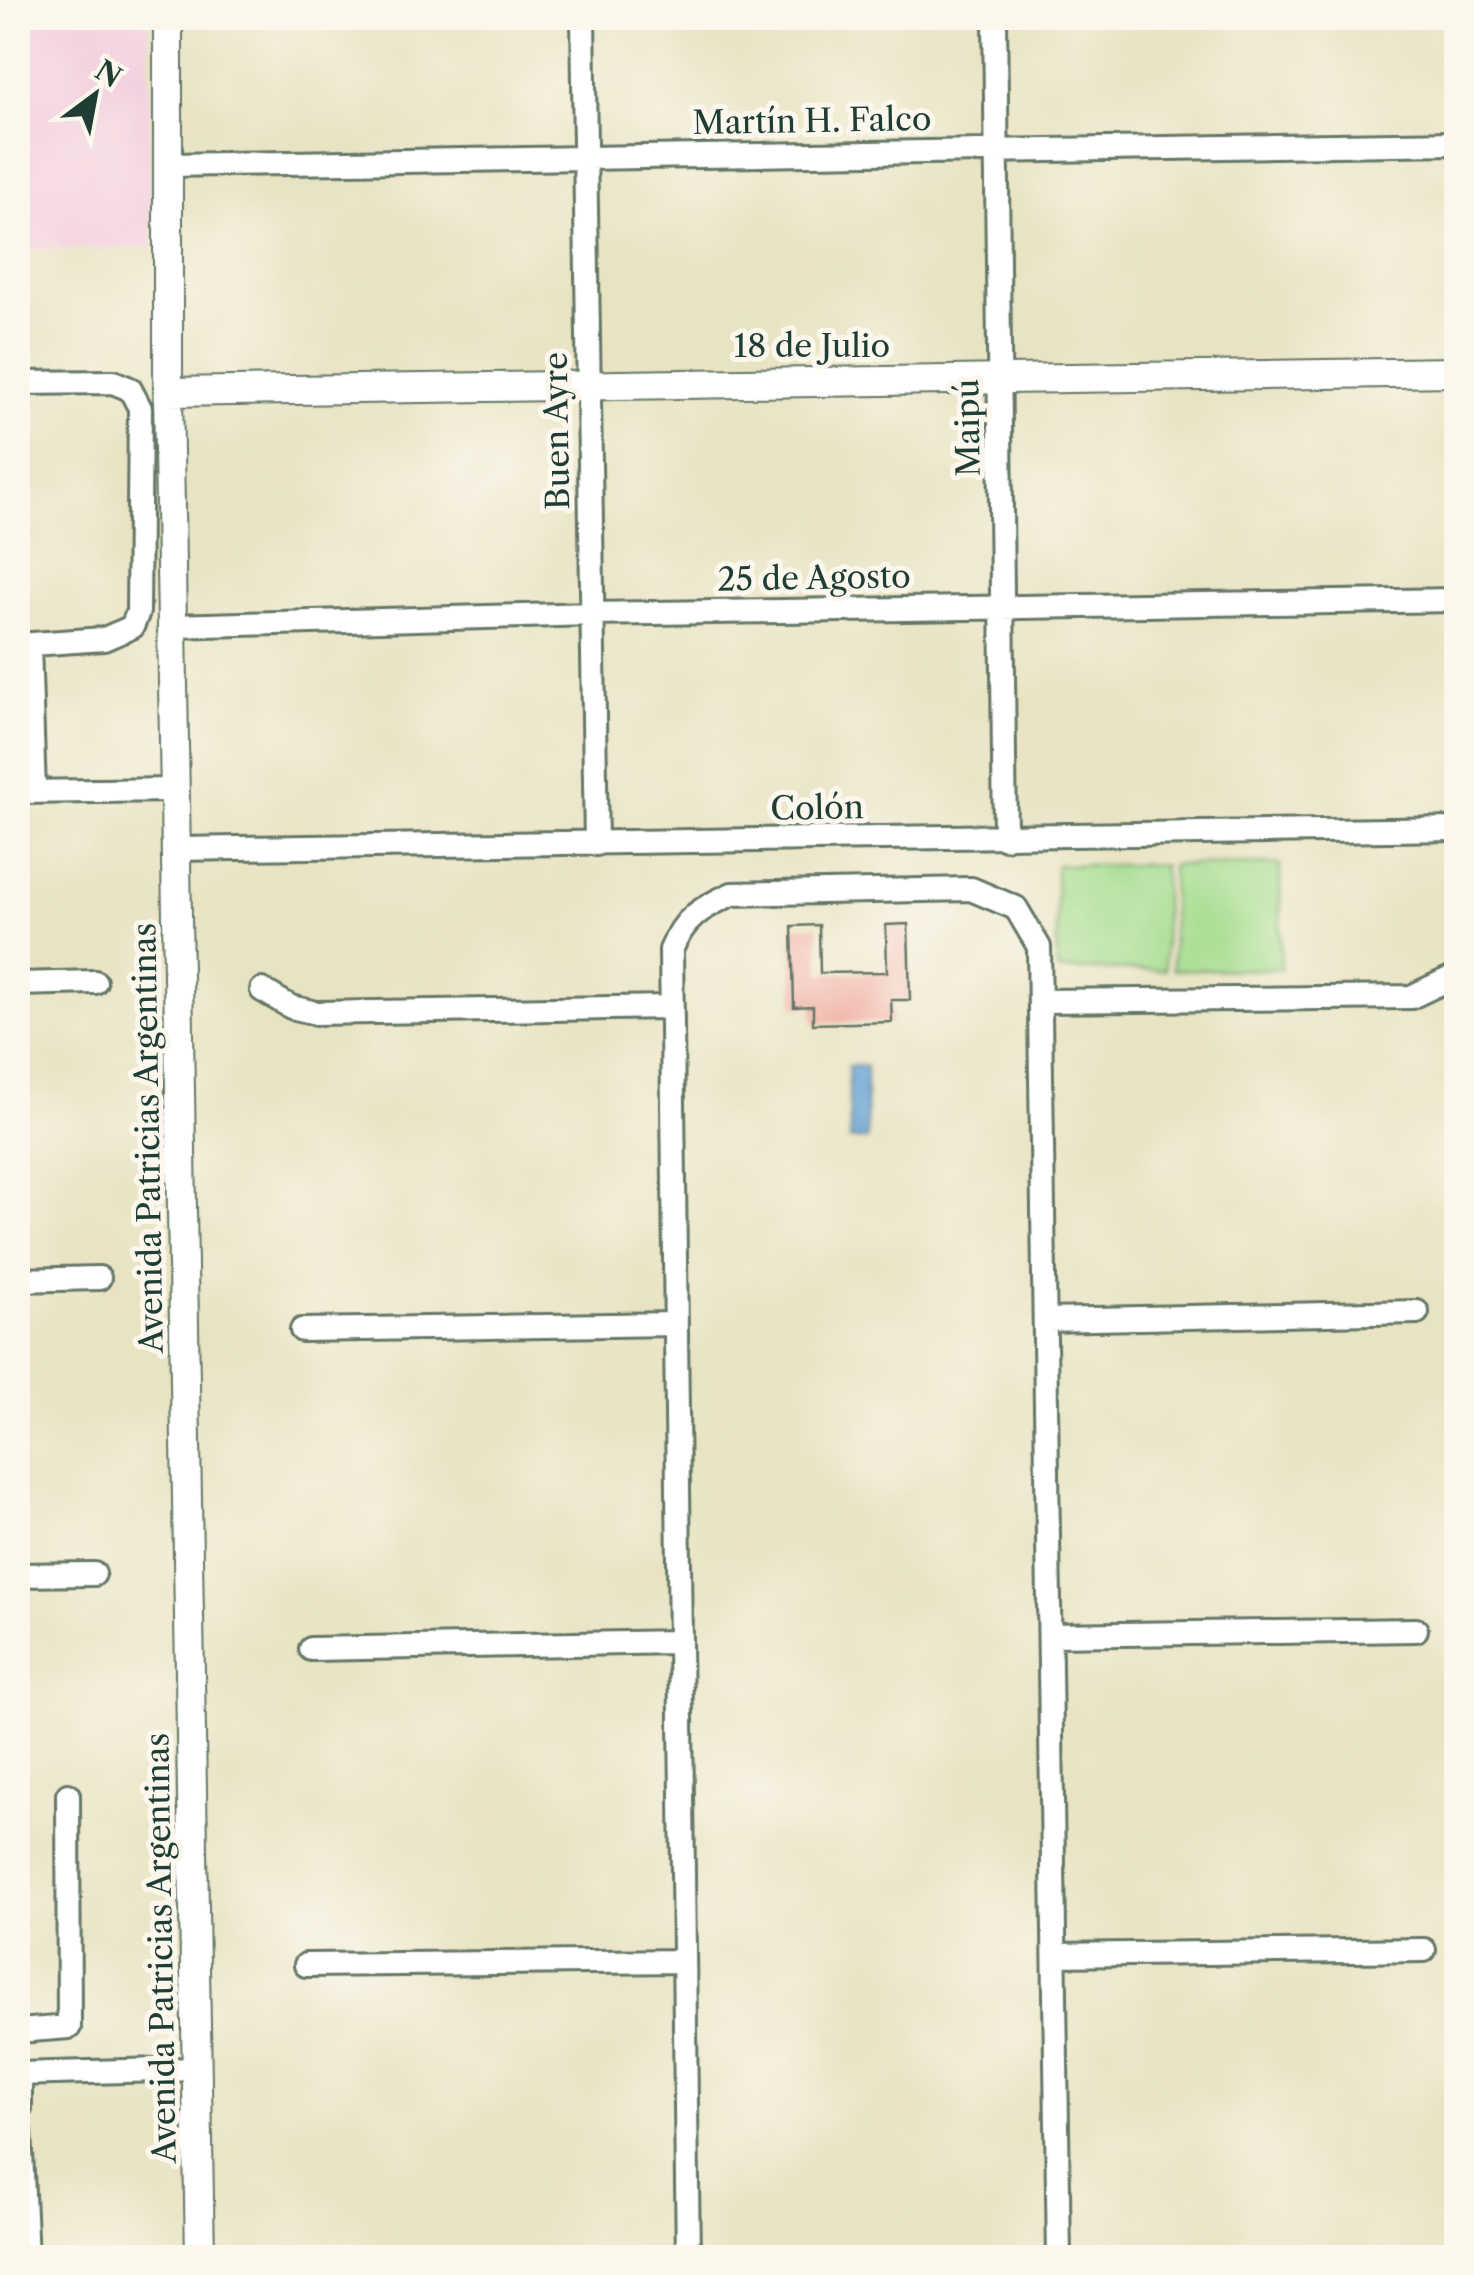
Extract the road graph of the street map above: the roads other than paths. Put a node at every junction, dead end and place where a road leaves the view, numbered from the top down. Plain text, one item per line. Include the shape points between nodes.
1 (168, 18) edge
2 (583, 18) edge
3 (995, 18) edge
4 (1456, 143) edge
5 (996, 150) junction
6 (586, 158) junction
7 (169, 165) junction
8 (1456, 372) edge
9 (1000, 380) junction
10 (18, 383) edge
11 (589, 383) junction
12 (168, 392) junction
13 (1456, 600) edge
14 (1004, 608) junction
15 (591, 614) junction
16 (172, 626) junction
17 (23, 645) edge
18 (176, 790) junction
19 (26, 792) edge
20 (1456, 829) edge
21 (1006, 838) junction
22 (596, 844) junction
23 (178, 849) junction
24 (1451, 978) dead end
25 (96, 982) dead end
26 (19, 984) edge
27 (262, 990) dead end
28 (1042, 1001) junction
29 (669, 1008) junction
30 (100, 1278) dead end
31 (18, 1280) edge
32 (1418, 1312) dead end
33 (1046, 1320) junction
34 (674, 1324) junction
35 (302, 1330) dead end
36 (94, 1574) dead end
37 (18, 1575) edge
38 (1416, 1630) dead end
39 (1051, 1636) junction
40 (678, 1642) junction
41 (310, 1649) dead end
42 (68, 1795) dead end
43 (1424, 1950) dead end
44 (1055, 1955) junction
45 (684, 1961) junction
46 (306, 1966) dead end
47 (18, 2031) edge
48 (197, 2069) junction
49 (19, 2074) edge
50 (20, 2120) edge
51 (18, 2167) edge
52 (26, 2258) edge
53 (200, 2258) edge
54 (688, 2258) edge
55 (1059, 2258) edge

1 - 7 street, Avenida Patricias Argentinas
2 - 6 street, Buen Ayre
3 - 5 street, Maipú
4 - 5 street, Martín H. Falco
5 - 6 street, Martín H. Falco
5 - 9 street, Maipú
6 - 7 street, Martín H. Falco
6 - 11 street, Buen Ayre
7 - 12 street, Avenida Patricias Argentinas
8 - 9 street, 18 de Julio
9 - 11 street, 18 de Julio
9 - 14 street, Maipú
10 - 17 street via 113,382 130,389 140,408 138,612 132,627 104,640
11 - 12 street, 18 de Julio
11 - 15 street, Buen Ayre
12 - 16 street, Avenida Patricias Argentinas
13 - 14 street, 25 de Agosto
14 - 15 street, 25 de Agosto
14 - 21 street, Maipú
15 - 16 street, 25 de Agosto
15 - 22 street, Buen Ayre
16 - 18 street, Avenida Patricias Argentinas
17 - 19 street
18 - 19 street
18 - 23 street, Avenida Patricias Argentinas
20 - 21 street, Colón
21 - 22 street, Colón
22 - 23 street, Colón
23 - 48 street, Avenida Patricias Argentinas
24 - 28 street via 1411,997
25 - 26 street
27 - 29 street via 316,1012
28 - 29 street via 1032,928 1016,908 971,889 732,894 682,924 671,950
28 - 33 street
29 - 34 street
30 - 31 street
32 - 33 street
33 - 39 street
34 - 35 street
34 - 40 street
36 - 37 street
38 - 39 street
39 - 44 street
40 - 41 street
40 - 45 street
42 - 47 street via 69,2027
43 - 44 street
44 - 55 street
45 - 46 street
45 - 54 street
48 - 49 street
48 - 53 street, Avenida Patricias Argentinas
49 - 50 street
50 - 51 street
51 - 52 street via 27,2207

